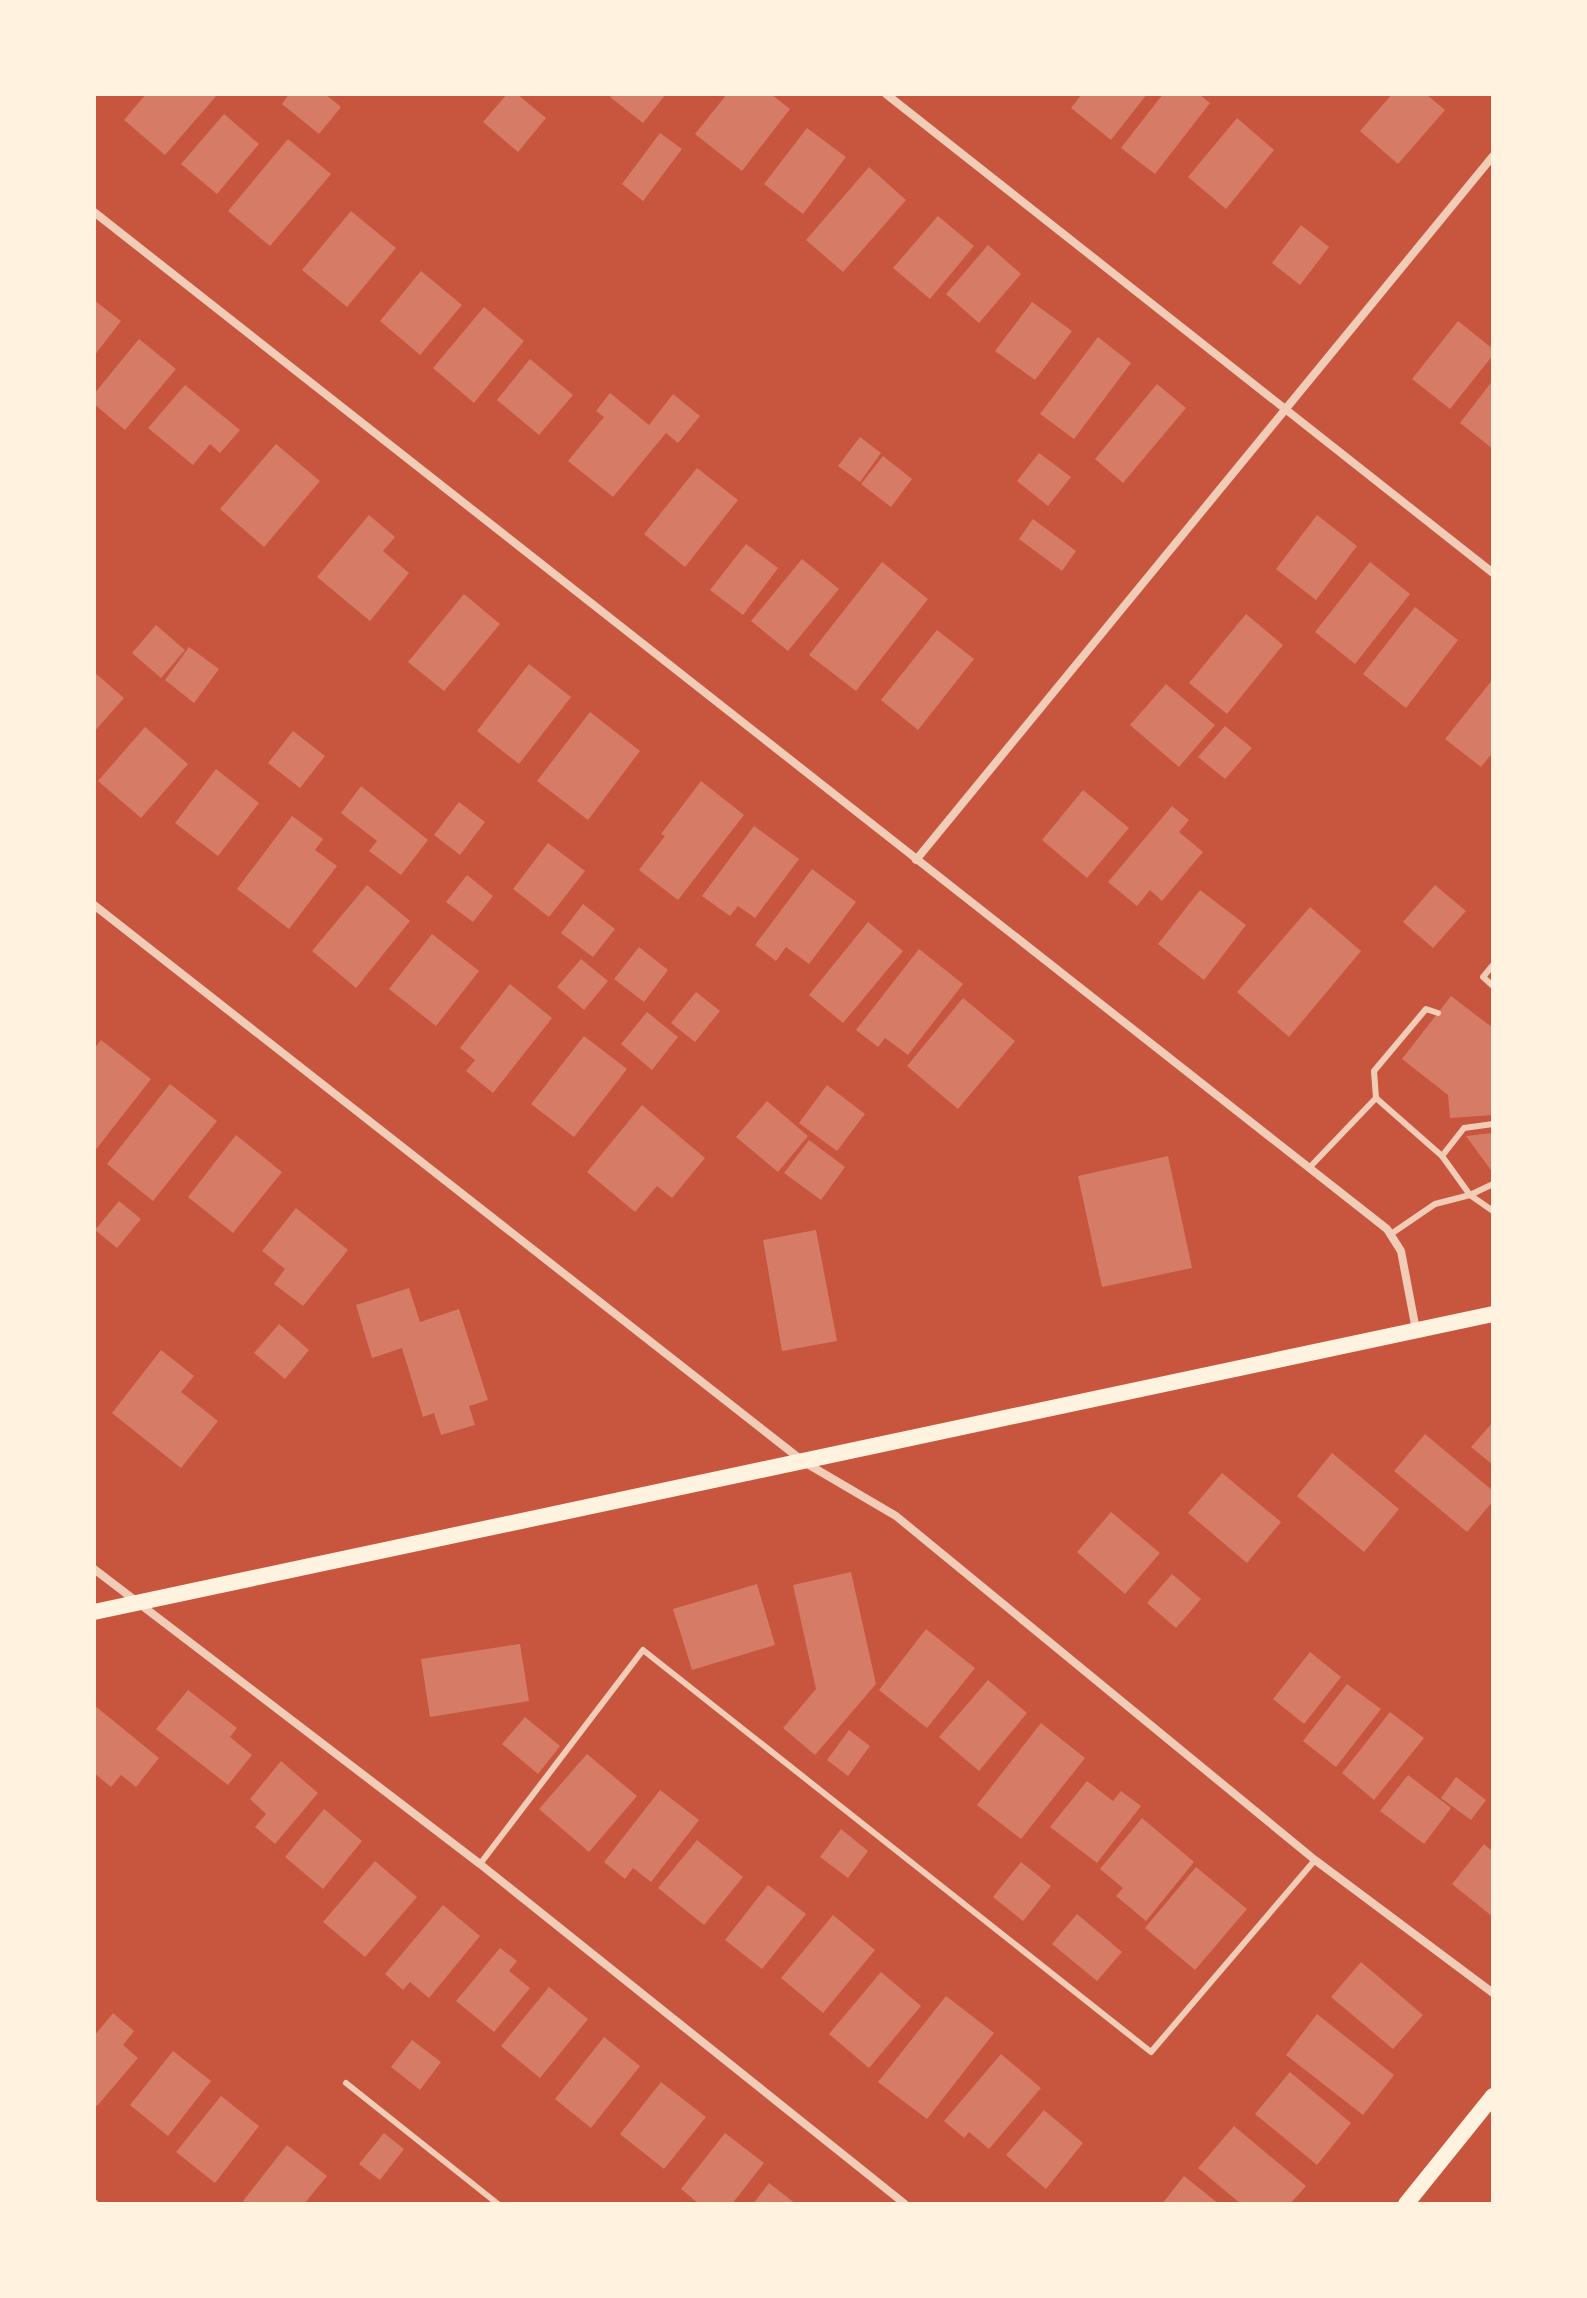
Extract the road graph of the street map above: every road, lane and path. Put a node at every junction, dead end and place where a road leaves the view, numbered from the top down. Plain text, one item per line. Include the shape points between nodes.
1 (886, 94) edge
2 (1493, 156) edge
3 (94, 212) edge
4 (1284, 409) junction
5 (1493, 573) edge
6 (916, 860) junction
7 (94, 905) edge
8 (1493, 965) edge
9 (1493, 986) edge
10 (1438, 1013) dead end
11 (1376, 1098) junction
12 (1493, 1124) edge
13 (1442, 1156) junction
14 (1309, 1168) junction
15 (1493, 1184) edge
16 (1470, 1195) junction
17 (1493, 1211) edge
18 (1391, 1234) junction
19 (1493, 1314) edge
20 (1416, 1331) junction
21 (804, 1462) junction
22 (94, 1569) edge
23 (137, 1603) junction
24 (94, 1612) edge
25 (1315, 1860) junction
26 (480, 1864) junction
27 (1493, 1993) edge
28 (346, 2083) dead end
29 (1493, 2096) edge
30 (498, 2204) edge
31 (905, 2204) edge
32 (1406, 2204) edge

1 - 4 street
2 - 4 street
3 - 6 street
4 - 5 street
4 - 6 street
6 - 14 street
7 - 21 street
8 - 9 lane via 1483,977
10 - 11 lane via 1426,1009 1374,1071
11 - 13 lane
11 - 14 lane
12 - 13 lane via 1464,1128
13 - 16 lane
14 - 18 street
15 - 16 lane
16 - 17 lane
16 - 18 lane via 1435,1204
18 - 20 street via 1401,1251
19 - 20 main road
20 - 21 main road
21 - 23 main road
21 - 25 street via 896,1516
22 - 23 street
23 - 24 main road
23 - 26 street
25 - 26 lane via 1151,2052 643,1650
25 - 27 street
26 - 31 street
28 - 30 lane
29 - 32 main road

